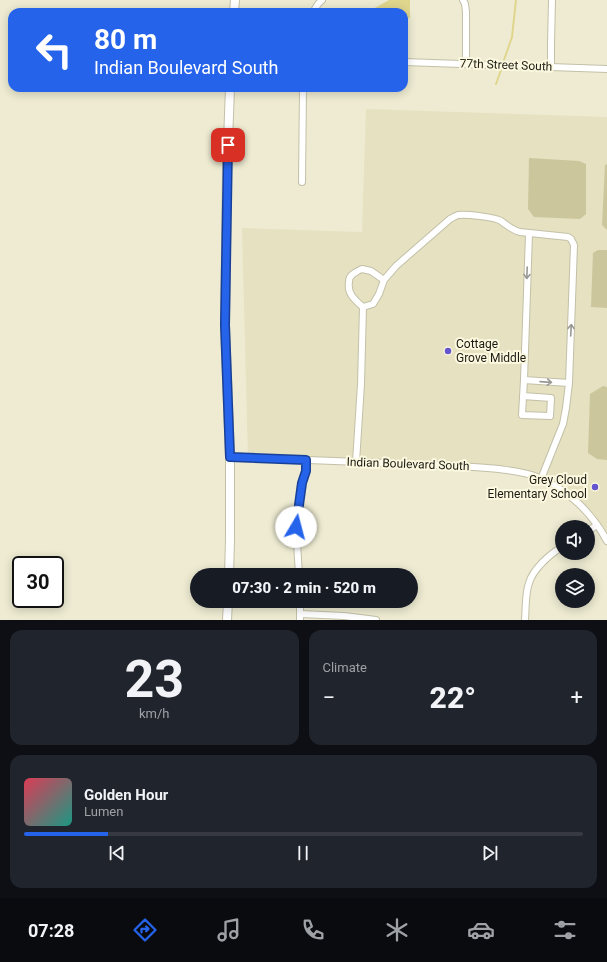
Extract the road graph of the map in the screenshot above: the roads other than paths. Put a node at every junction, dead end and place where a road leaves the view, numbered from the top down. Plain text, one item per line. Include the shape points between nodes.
1 (322, 0) edge
2 (463, 0) edge
3 (552, 0) edge
4 (316, 8) edge
5 (408, 62) edge
6 (466, 64) junction
7 (551, 66) junction
8 (607, 69) edge
9 (230, 92) edge
10 (304, 92) edge
11 (302, 182) dead end
12 (529, 234) junction
13 (384, 280) junction
14 (363, 307) junction
15 (524, 380) junction
16 (569, 383) junction
17 (523, 396) junction
18 (230, 457) junction
19 (306, 460) junction
20 (356, 462) junction
21 (541, 479) junction
22 (597, 525) joint
23 (605, 533) edge
24 (607, 542) edge
25 (555, 552) edge
26 (229, 568) edge
27 (299, 568) edge
28 (228, 608) edge
29 (300, 617) edge
30 (227, 620) edge
31 (376, 620) edge
32 (525, 620) edge

1 - 4 street
2 - 6 street via 466,12
3 - 7 street
5 - 6 street, 77th Street South
6 - 7 street, 77th Street South
7 - 8 street, 77th Street South
9 - 18 main road via 225,325
10 - 11 street
12 - 13 street via 514,231 494,218 456,216 396,266
12 -> 15 street
16 -> 12 street via 574,245 568,237
13 - 14 street via 380,294 373,304
13 - 14 street via 371,271 362,269 349,279 350,293
14 - 20 street
15 -> 16 street
15 - 17 street
16 - 21 street via 562,424
17 - 17 street via 522,415 550,416 551,398
18 - 19 street, Indian Boulevard South
18 - 26 main road
19 - 20 street, Indian Boulevard South
19 - 27 street via 296,527
20 - 21 street, Indian Boulevard South via 480,467 518,471
21 - 22 street, Indian Boulevard South via 564,491
22 - 23 street, Indian Boulevard South
23 - 24 street, Indian Boulevard South
25 - 32 street via 531,578
28 - 30 main road
29 - 31 street via 344,616

